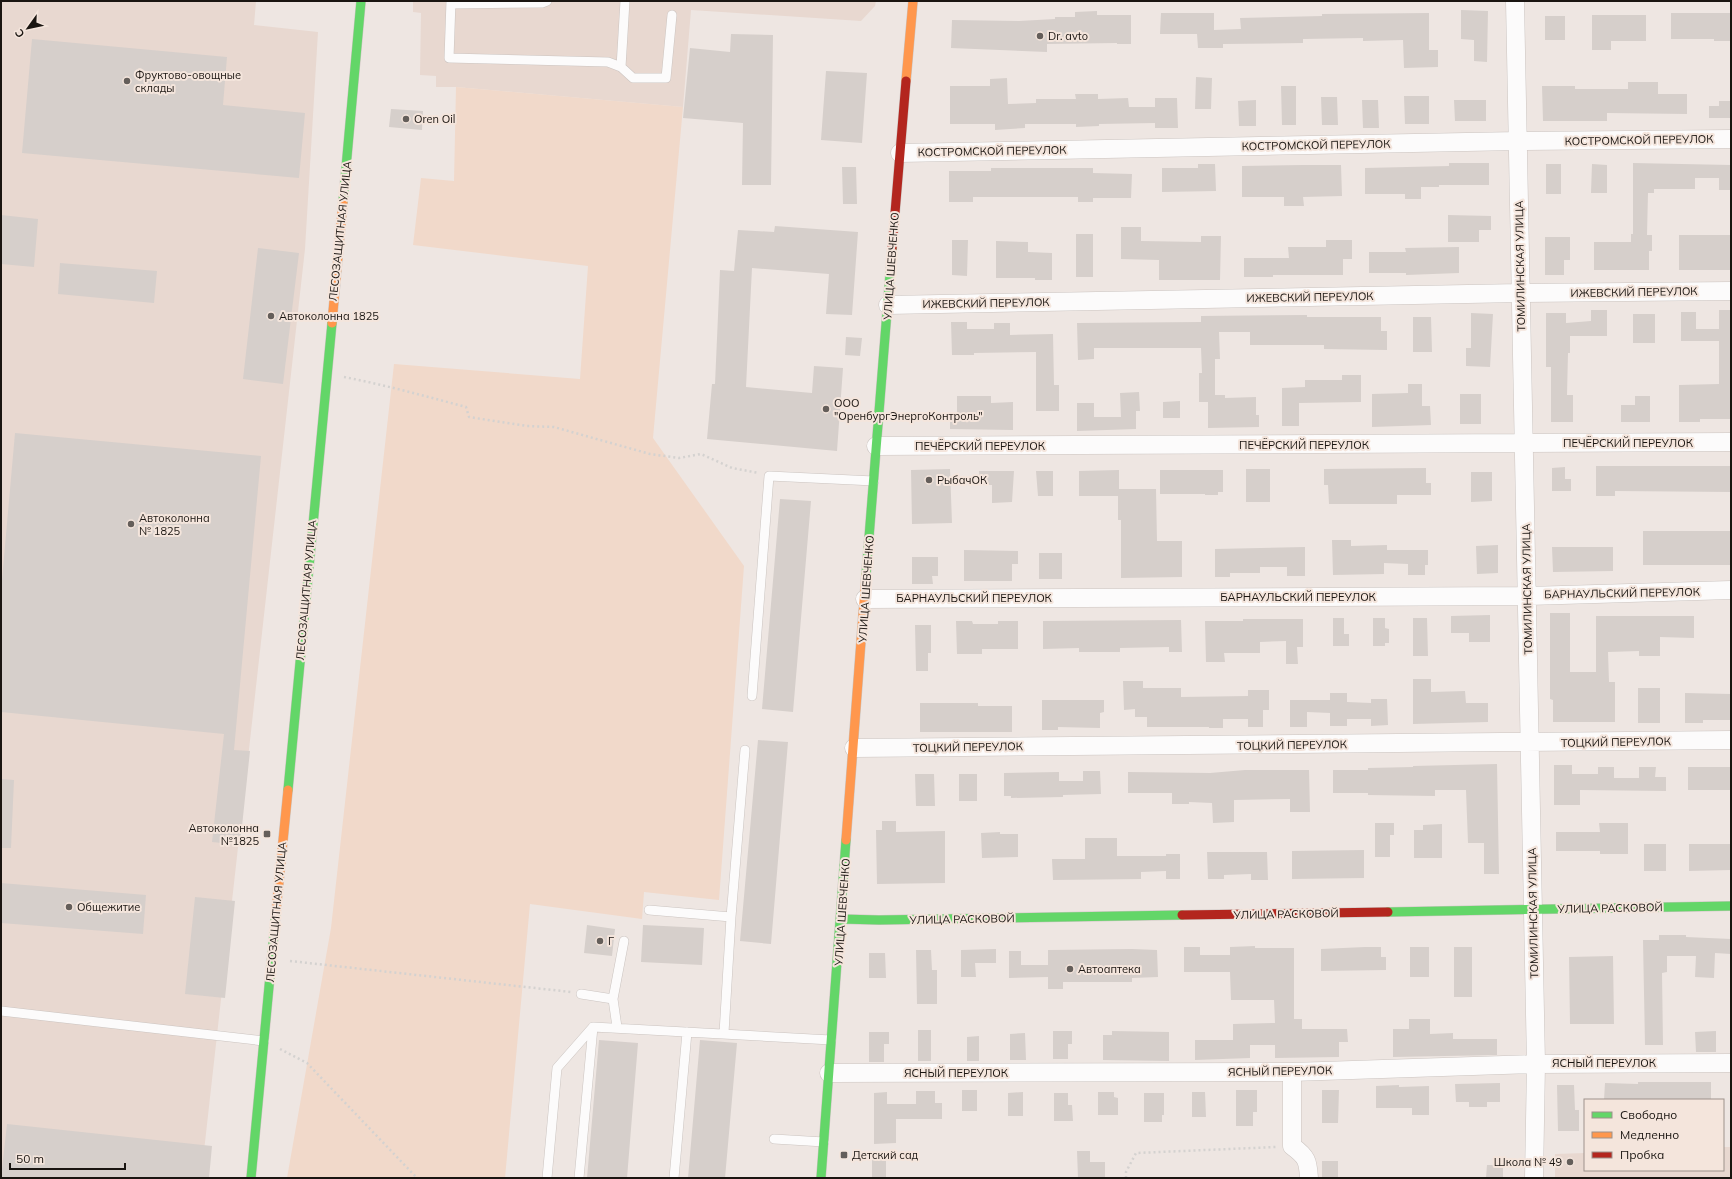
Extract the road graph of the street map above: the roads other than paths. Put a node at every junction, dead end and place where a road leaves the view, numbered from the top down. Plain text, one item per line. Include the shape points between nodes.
1 (361, 1) edge
2 (547, 1) edge
3 (625, 1) edge
4 (913, 1) edge
5 (1515, 1) edge
6 (451, 3) edge
7 (672, 14) dead end
8 (621, 67) junction
9 (1731, 139) edge
10 (1518, 141) junction
11 (900, 153) junction
12 (1731, 291) edge
13 (1520, 293) junction
14 (888, 305) junction
15 (1731, 442) edge
16 (1524, 444) junction
17 (876, 446) junction
18 (874, 481) junction
19 (1731, 590) edge
20 (1528, 596) junction
21 (865, 599) junction
22 (752, 696) dead end
23 (1731, 740) edge
24 (1530, 743) junction
25 (854, 748) junction
26 (745, 750) dead end
27 (1731, 906) edge
28 (649, 910) dead end
29 (1533, 910) junction
30 (731, 918) junction
31 (841, 919) junction
32 (624, 941) dead end
33 (581, 994) road end
34 (613, 999) junction
35 (1, 1011) edge
36 (593, 1027) junction
37 (617, 1028) junction
38 (687, 1032) junction
39 (724, 1033) junction
40 (832, 1040) junction
41 (264, 1041) junction
42 (1731, 1062) edge
43 (1536, 1064) junction
44 (1292, 1072) junction
45 (829, 1073) junction
46 (774, 1139) dead end
47 (824, 1142) junction
48 (251, 1178) edge
49 (547, 1178) edge
50 (579, 1178) edge
51 (674, 1178) edge
52 (821, 1178) edge
53 (1309, 1178) edge
54 (1534, 1178) edge

1 - 41 street, ЛЕСОЗАЩИТНАЯ УЛИЦА
2 - 6 lane
3 - 8 lane
4 - 11 street, УЛИЦА ШЕВЧЕНКО
5 - 10 street, ТОМИЛИНСКАЯ УЛИЦА
6 - 8 lane via 449,58 608,62
7 - 8 lane via 666,78 633,78
9 - 10 street, КОСТРОМСКОЙ ПЕРЕУЛОК
10 - 11 street, КОСТРОМСКОЙ ПЕРЕУЛОК
10 - 13 street, ТОМИЛИНСКАЯ УЛИЦА
11 - 14 street, УЛИЦА ШЕВЧЕНКО
12 - 13 street, ИЖЕВСКИЙ ПЕРЕУЛОК
13 - 14 street, ИЖЕВСКИЙ ПЕРЕУЛОК
13 - 16 street, ТОМИЛИНСКАЯ УЛИЦА
14 - 17 street, УЛИЦА ШЕВЧЕНКО
15 - 16 street, ПЕЧЁРСКИЙ ПЕРЕУЛОК
16 - 17 street, ПЕЧЁРСКИЙ ПЕРЕУЛОК
16 - 20 street, ТОМИЛИНСКАЯ УЛИЦА
17 - 18 street, УЛИЦА ШЕВЧЕНКО
18 - 21 street, УЛИЦА ШЕВЧЕНКО
18 - 22 lane via 769,476
19 - 20 street, БАРНАУЛЬСКИЙ ПЕРЕУЛОК
20 - 21 street, БАРНАУЛЬСКИЙ ПЕРЕУЛОК
20 - 24 street, ТОМИЛИНСКАЯ УЛИЦА
21 - 25 street, УЛИЦА ШЕВЧЕНКО
23 - 24 street, ТОЦКИЙ ПЕРЕУЛОК
24 - 25 street, ТОЦКИЙ ПЕРЕУЛОК
24 - 29 street, ТОМИЛИНСКАЯ УЛИЦА
25 - 31 street, УЛИЦА ШЕВЧЕНКО
26 - 30 lane
27 - 29 street, УЛИЦА РАСКОВОЙ
28 - 30 lane
29 - 31 street, УЛИЦА РАСКОВОЙ
29 - 43 street, ТОМИЛИНСКАЯ УЛИЦА
30 - 39 lane
31 - 40 street, УЛИЦА ШЕВЧЕНКО
32 - 34 lane
33 - 34 lane
34 - 37 lane
35 - 41 lane
36 - 37 lane
36 - 49 lane via 557,1068
36 - 50 lane
37 - 38 lane
38 - 39 lane
38 - 51 lane
39 - 40 lane
40 - 45 street, УЛИЦА ШЕВЧЕНКО
41 - 48 street, ЛЕСОЗАЩИТНАЯ УЛИЦА
42 - 43 street, ЯСНЫЙ ПЕРЕУЛОК
43 - 44 street, ЯСНЫЙ ПЕРЕУЛОК
43 - 54 street, ТОМИЛИНСКАЯ УЛИЦА
44 - 45 street, ЯСНЫЙ ПЕРЕУЛОК
44 - 53 street via 1292,1146 1302,1153 1308,1163
45 - 47 street, УЛИЦА ШЕВЧЕНКО
46 - 47 lane
47 - 52 street, УЛИЦА ШЕВЧЕНКО

